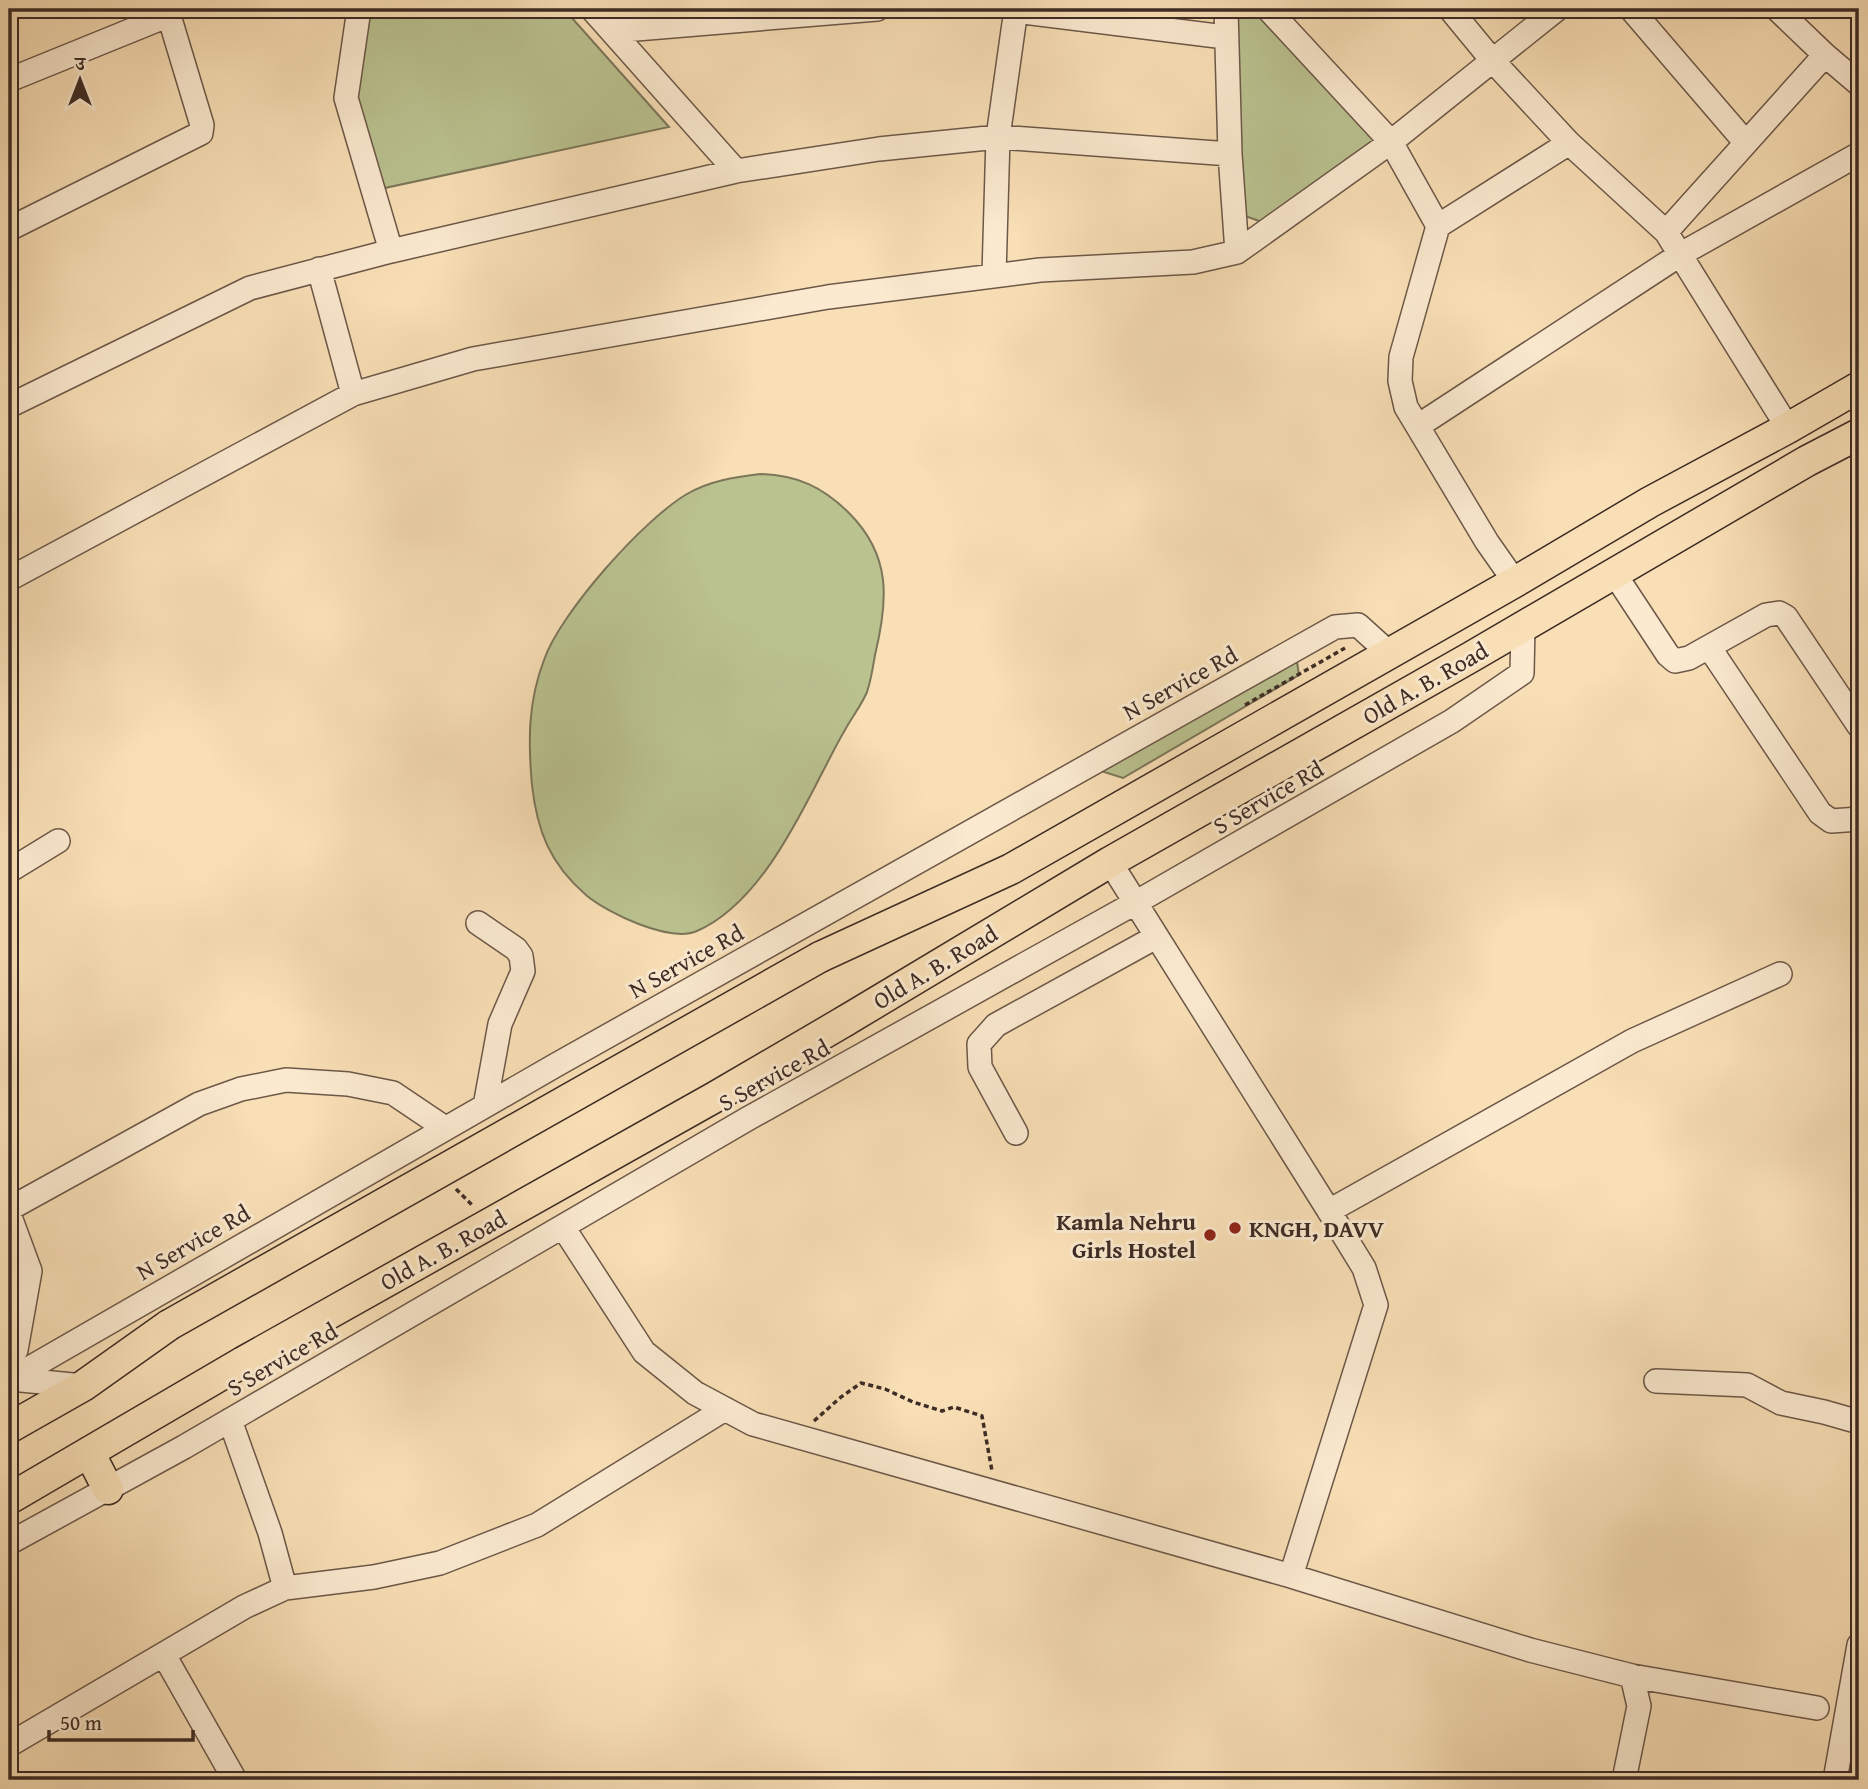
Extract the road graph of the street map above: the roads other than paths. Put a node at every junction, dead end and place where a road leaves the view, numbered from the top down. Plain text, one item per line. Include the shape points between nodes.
1 (359, 9) edge
2 (592, 9) edge
3 (877, 9) edge
4 (1226, 9) edge
5 (1268, 9) edge
6 (1450, 9) edge
7 (1557, 9) edge
8 (1632, 9) edge
9 (1777, 9) edge
10 (1015, 10) edge
11 (168, 12) edge
12 (612, 31) junction
13 (1226, 37) junction
14 (1825, 55) junction
15 (1492, 60) junction
16 (9, 80) edge
17 (1859, 84) edge
18 (998, 137) junction
19 (1391, 142) junction
20 (1569, 143) junction
21 (1746, 143) junction
22 (1230, 154) junction
23 (1859, 154) edge
24 (736, 171) junction
25 (1438, 226) junction
26 (9, 229) edge
27 (1666, 232) junction
28 (391, 251) junction
29 (1237, 252) junction
30 (1681, 254) junction
31 (319, 269) junction
32 (994, 275) junction
33 (1859, 387) edge
34 (354, 394) junction
35 (9, 406) edge
36 (1418, 426) junction
37 (1788, 428) junction
38 (1859, 434) edge
39 (1614, 573) junction
40 (9, 579) edge
41 (1515, 582) junction
42 (1523, 626) junction
43 (1709, 647) junction
44 (1389, 653) junction
45 (1859, 726) edge
46 (1859, 820) edge
47 (58, 841) dead end
48 (1110, 862) junction
49 (9, 871) edge
50 (1135, 903) junction
51 (478, 923) dead end
52 (1156, 937) junction
53 (1780, 974) dead end
54 (485, 1106) junction
55 (445, 1128) junction
56 (1016, 1133) dead end
57 (1329, 1211) junction
58 (9, 1212) edge
59 (563, 1227) junction
60 (16, 1350) dead end
61 (10, 1379) edge
62 (1656, 1381) dead end
63 (83, 1386) junction
64 (724, 1409) junction
65 (230, 1420) junction
66 (1859, 1422) edge
67 (9, 1427) edge
68 (89, 1452) junction
69 (108, 1489) junction
70 (9, 1499) edge
71 (9, 1543) edge
72 (1291, 1576) junction
73 (285, 1588) junction
74 (1859, 1645) edge
75 (164, 1655) junction
76 (1632, 1676) junction
77 (1817, 1709) dead end
78 (9, 1745) edge
79 (235, 1780) edge
80 (1624, 1780) edge
81 (1835, 1780) edge

1 - 28 street via 346,98
2 - 12 street
3 - 12 street
4 - 13 street
5 - 19 street
6 - 15 street
7 - 15 street
8 - 21 street
9 - 14 street
10 - 13 street
10 - 18 street
11 - 16 street
11 - 26 street via 201,133
12 - 24 street
13 - 22 street
14 - 17 street
14 - 21 street
15 - 19 street
15 - 20 street
18 - 22 street
18 - 24 street
18 - 32 street
19 - 25 street
19 - 29 street
20 - 25 street
20 - 27 street
21 - 27 street
22 - 29 street
23 - 30 street
24 - 28 street
25 - 36 street via 1401,357 1406,407
27 - 30 street
28 - 31 street
29 - 32 street via 1194,262
30 - 36 street
30 - 37 street
31 - 34 street
31 - 35 street via 250,288
32 - 34 street via 828,297 473,359
33 - 37 main road, Old A. B. Road
34 - 40 street
36 - 41 street
37 - 41 main road, Old A. B. Road
38 - 39 main road, Old A. B. Road
39 - 42 main road, Old A. B. Road
39 - 43 street via 1675,661
41 - 44 main road, Old A. B. Road
42 - 48 main road, Old A. B. Road
42 - 50 street, S Service Rd via 1522,673 1452,722
43 - 45 street via 1766,615 1779,613
43 - 46 street via 1820,813 1831,821
44 - 54 street, N Service Rd via 1357,625 1335,627
44 - 63 main road, Old A. B. Road, bridge via 1011,869 820,957 169,1325
47 - 49 street
48 - 50 street
48 - 68 main road, Old A. B. Road, bridge via 715,1097
50 - 52 street
50 - 59 street, S Service Rd
51 - 54 street via 516,949 523,971 500,1024
52 - 56 street via 996,1025 979,1044 980,1067
52 - 57 street
53 - 57 street via 1632,1041
54 - 55 street, N Service Rd
55 - 58 street via 393,1093 348,1084 286,1080 200,1104
55 - 61 street, N Service Rd
57 - 72 street via 1364,1268 1376,1305
58 - 60 street via 30,1270
59 - 64 street via 644,1352 695,1393
59 - 65 street, S Service Rd
61 - 63 street
62 - 66 street via 1747,1385 1781,1403
63 - 67 main road, Old A. B. Road
64 - 72 street via 753,1424 797,1437
64 - 73 street via 537,1525 440,1563
65 - 69 street, S Service Rd
65 - 73 street
68 - 69 main road
68 - 70 main road, Old A. B. Road
69 - 71 street, S Service Rd
72 - 76 street via 1530,1650
73 - 75 street
74 - 81 street
75 - 78 street
75 - 79 street
76 - 77 street
76 - 80 street via 1639,1706

